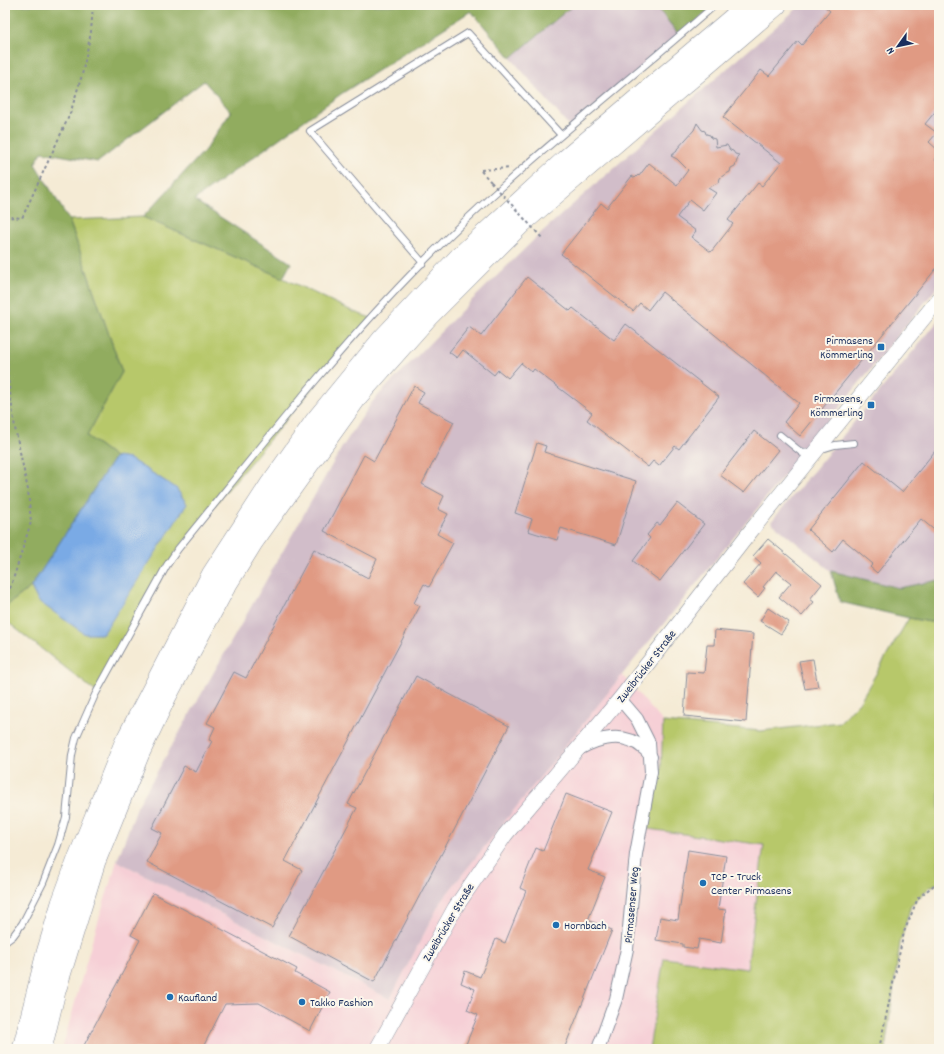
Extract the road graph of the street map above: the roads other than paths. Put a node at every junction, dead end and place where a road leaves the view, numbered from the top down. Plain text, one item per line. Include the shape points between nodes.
1 (715, 5) edge
2 (749, 5) edge
3 (776, 5) edge
4 (561, 135) junction
5 (422, 263) junction
6 (939, 299) edge
7 (780, 435) dead end
8 (854, 443) dead end
9 (815, 451) junction
10 (620, 699) junction
11 (578, 750) junction
12 (651, 757) junction
13 (5, 942) edge
14 (23, 1049) edge
15 (41, 1049) edge
16 (378, 1049) edge
17 (598, 1049) edge

1 - 4 lane
2 - 14 highway via 566,160 460,257 383,339 315,422 271,484 212,575 125,743 62,904 46,953
3 - 15 highway via 521,223 428,316 358,396 253,541 224,588 166,696 139,753 95,861 55,992
4 - 5 lane via 480,206
4 - 5 lane via 468,33 310,131
5 - 13 lane via 291,409 166,565 95,694 76,738 66,817 58,845 43,884 22,924
6 - 9 street, Zweibrücker Straße
7 - 9 lane via 802,453
8 - 9 lane
9 - 10 street, Zweibrücker Straße
10 - 11 street, Zweibrücker Straße
10 - 12 street, Pirmasenser Weg via 643,729
11 - 12 street via 598,740 614,738 634,742
11 - 16 street, Zweibrücker Straße via 532,802 481,868 448,920
12 - 17 street, Pirmasenser Weg via 651,772 635,861 627,949 616,999

